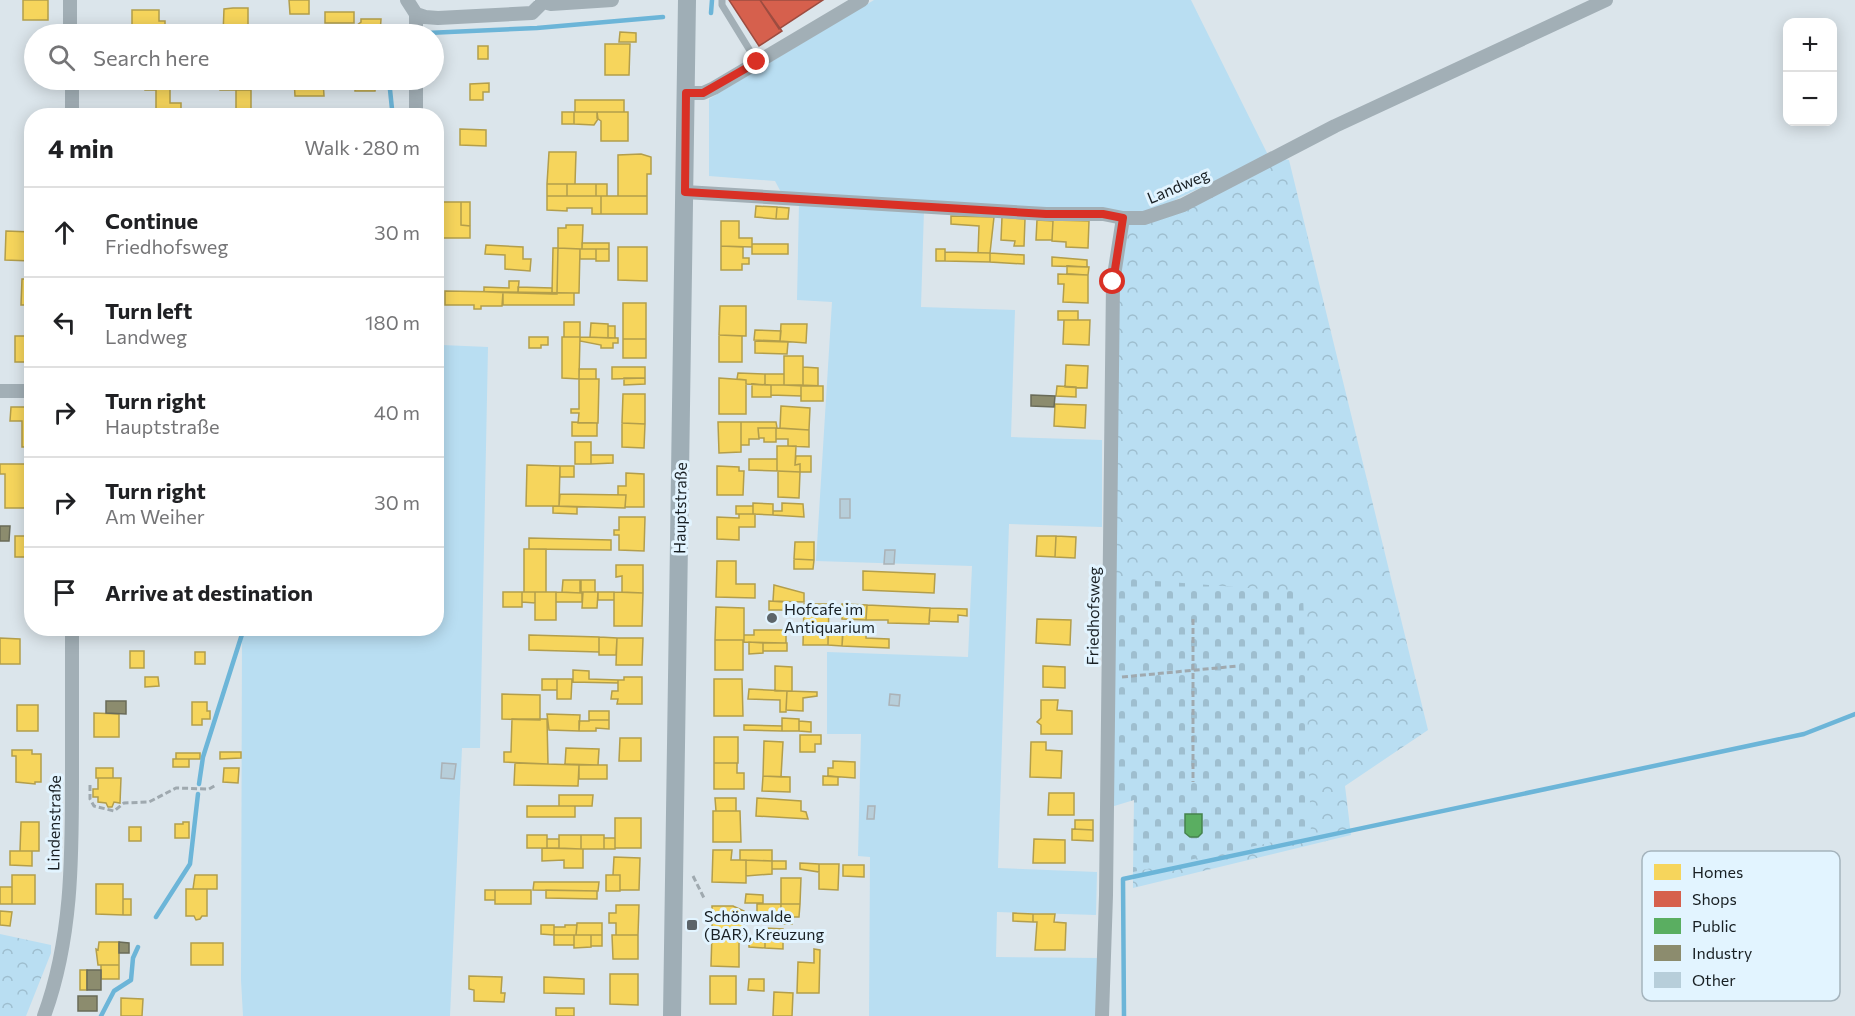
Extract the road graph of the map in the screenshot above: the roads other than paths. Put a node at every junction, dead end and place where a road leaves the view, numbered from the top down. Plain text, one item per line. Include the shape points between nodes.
1 (70, 0) edge
2 (407, 0) edge
3 (612, 0) edge
4 (687, 0) edge
5 (722, 0) edge
6 (862, 0) edge
7 (1606, 0) edge
8 (542, 1) edge
9 (416, 14) junction
10 (70, 24) edge
11 (416, 24) edge
12 (757, 62) junction
13 (72, 90) edge
14 (416, 90) edge
15 (686, 93) junction
16 (72, 108) edge
17 (416, 108) edge
18 (685, 192) junction
19 (1123, 218) junction
20 (0, 391) edge
21 (24, 391) edge
22 (72, 636) edge
23 (44, 1016) edge
24 (672, 1016) edge
25 (1102, 1016) edge

1 - 10 street
2 - 9 street
3 - 8 street via 551,4
4 - 15 main road, Hauptstraße
5 - 12 lane
6 - 12 street
7 - 19 street, Landweg via 1335,126 1183,205 1144,218
8 - 9 street via 532,12 438,18
9 - 11 street
12 - 15 street via 703,93
13 - 16 street
14 - 17 street
15 - 18 main road, Hauptstraße
18 - 19 street, Landweg
18 - 24 main road, Hauptstraße
19 - 25 street, Friedhofsweg via 1113,282
20 - 21 street
22 - 23 street, Lindenstraße via 69,898 61,959

